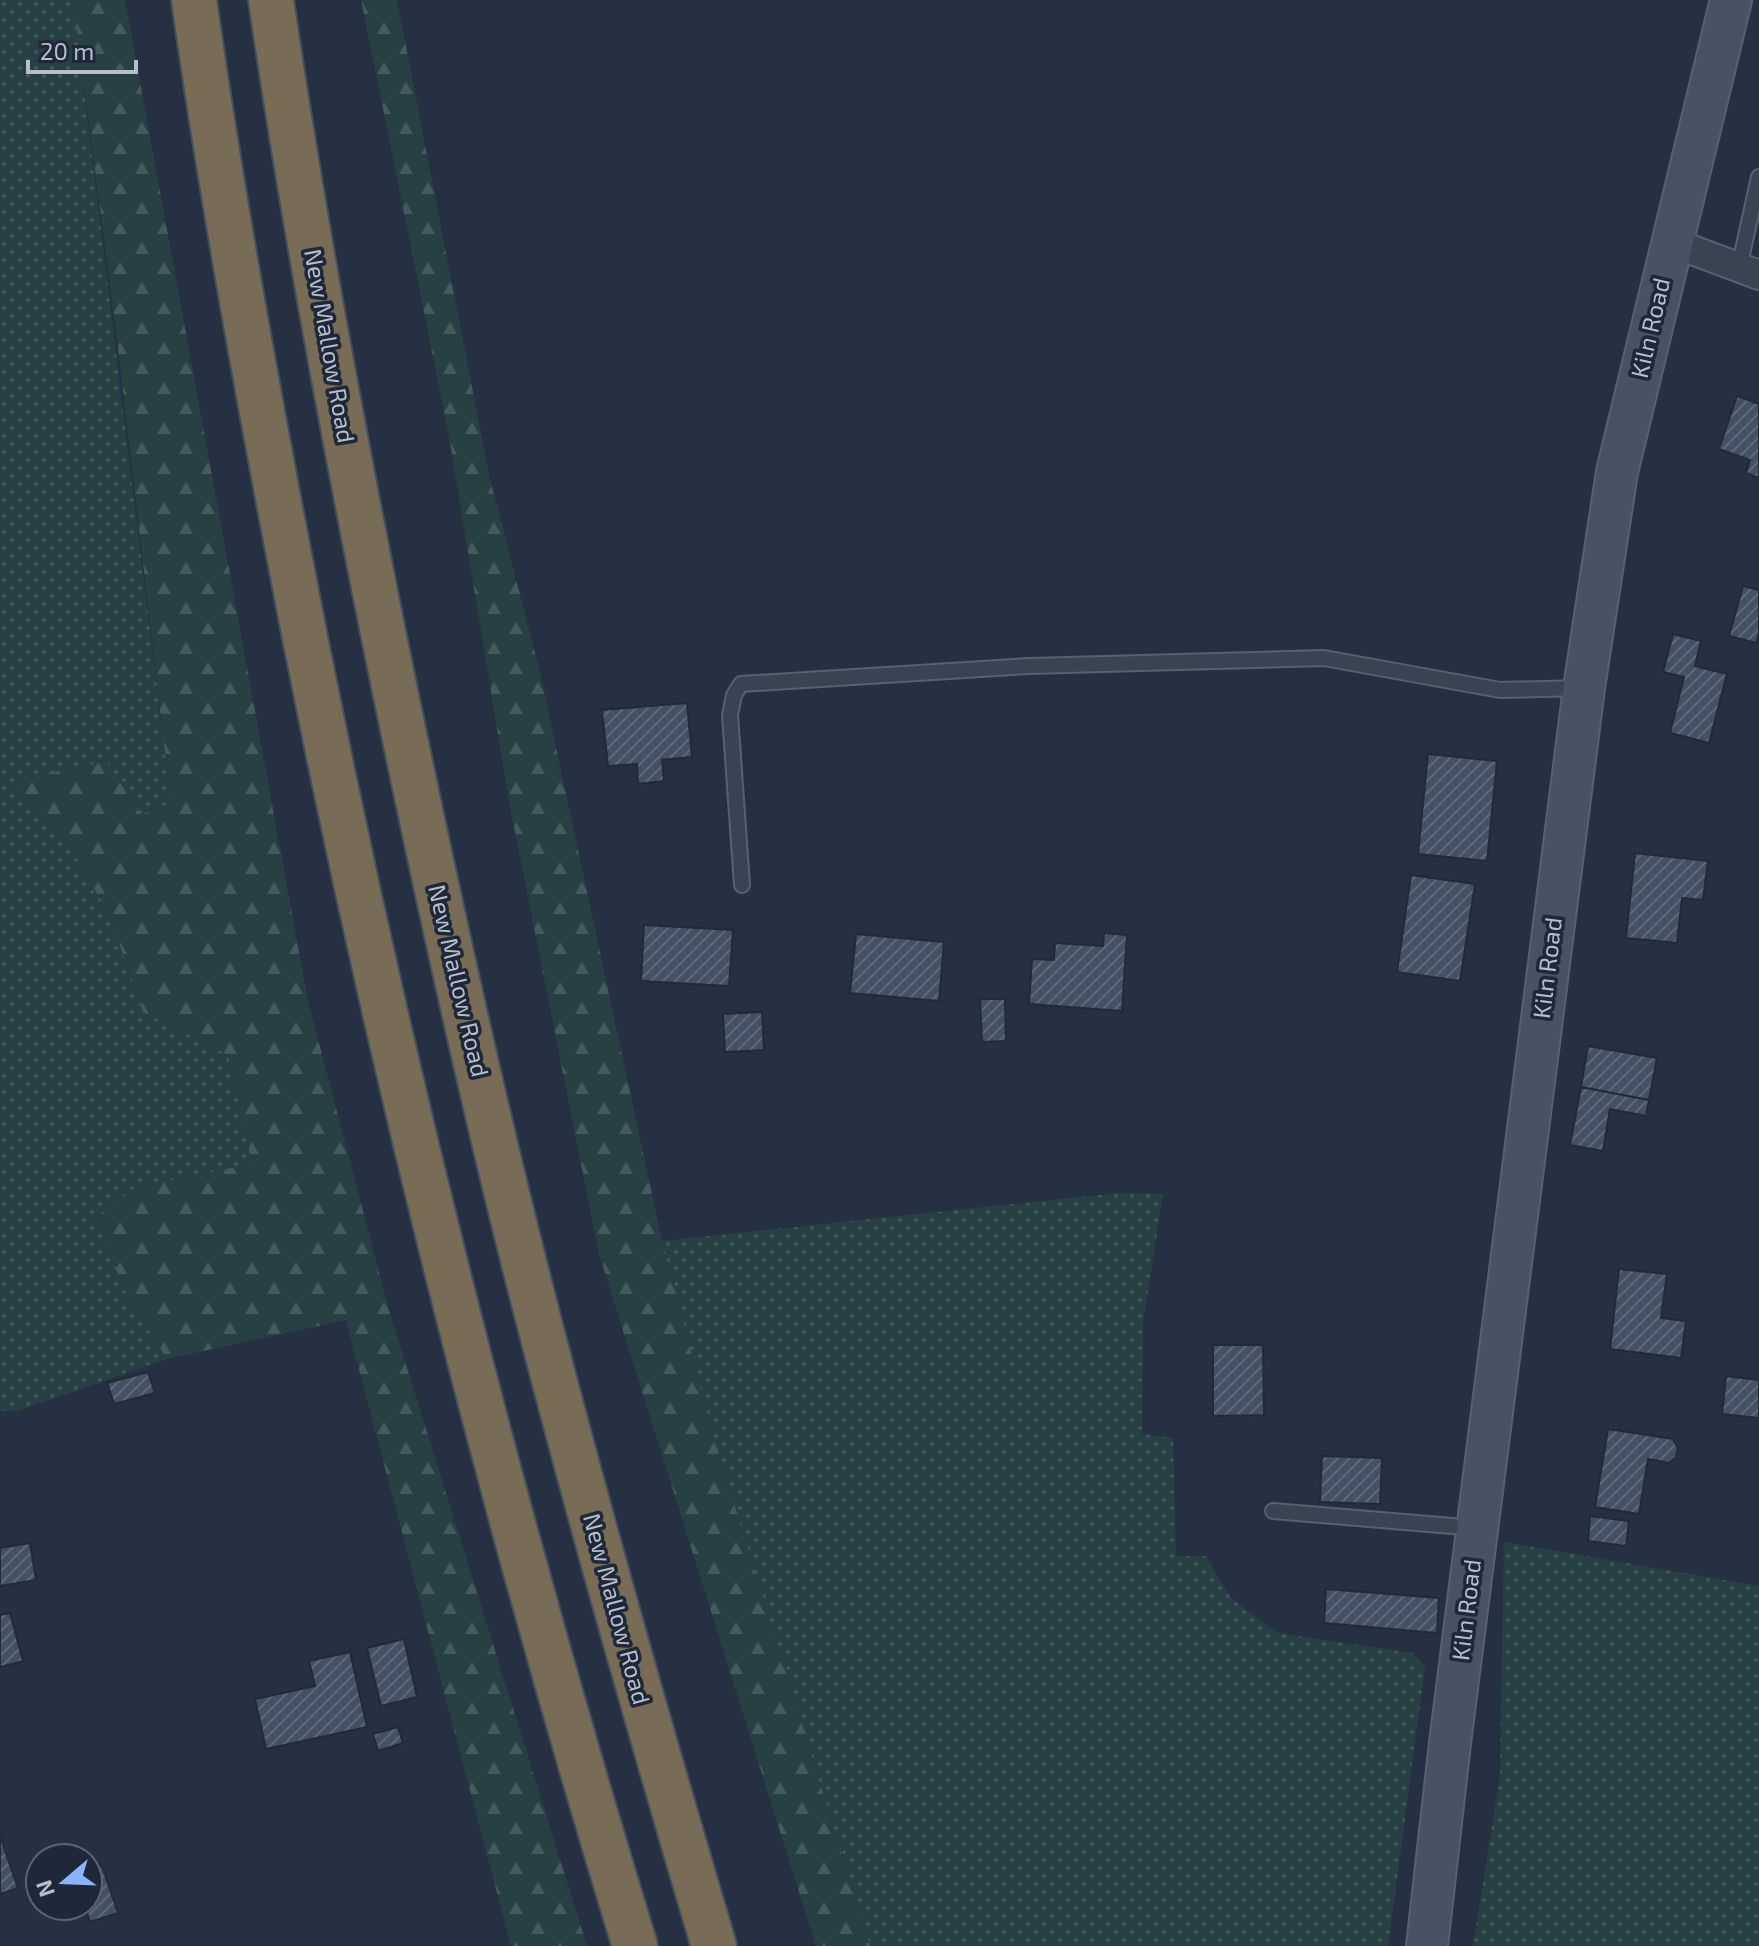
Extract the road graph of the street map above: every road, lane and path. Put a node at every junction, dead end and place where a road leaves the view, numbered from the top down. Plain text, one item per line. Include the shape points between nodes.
1 (194, 0) edge
2 (271, 0) edge
3 (1731, 0) edge
4 (1759, 177) edge
5 (1671, 242) junction
6 (1749, 271) edge
7 (1584, 688) junction
8 (742, 885) dead end
9 (1273, 1511) dead end
10 (1477, 1528) junction
11 (643, 1706) junction
12 (635, 1946) edge
13 (714, 1946) edge
14 (731, 1946) edge
15 (1427, 1946) edge

1 - 12 highway via 236,270 294,583 402,1090 513,1527
2 - 11 highway, New Mallow Road via 357,499 452,961 541,1331
3 - 5 street, Kiln Road
4 - 6 lane
5 - 6 street
5 - 7 street, Kiln Road via 1617,472
7 - 8 lane via 1500,690 1324,658 1029,666 741,684 730,715
7 - 10 street, Kiln Road
9 - 10 lane
10 - 15 street, Kiln Road
11 - 13 highway, New Mallow Road
11 - 14 highway

